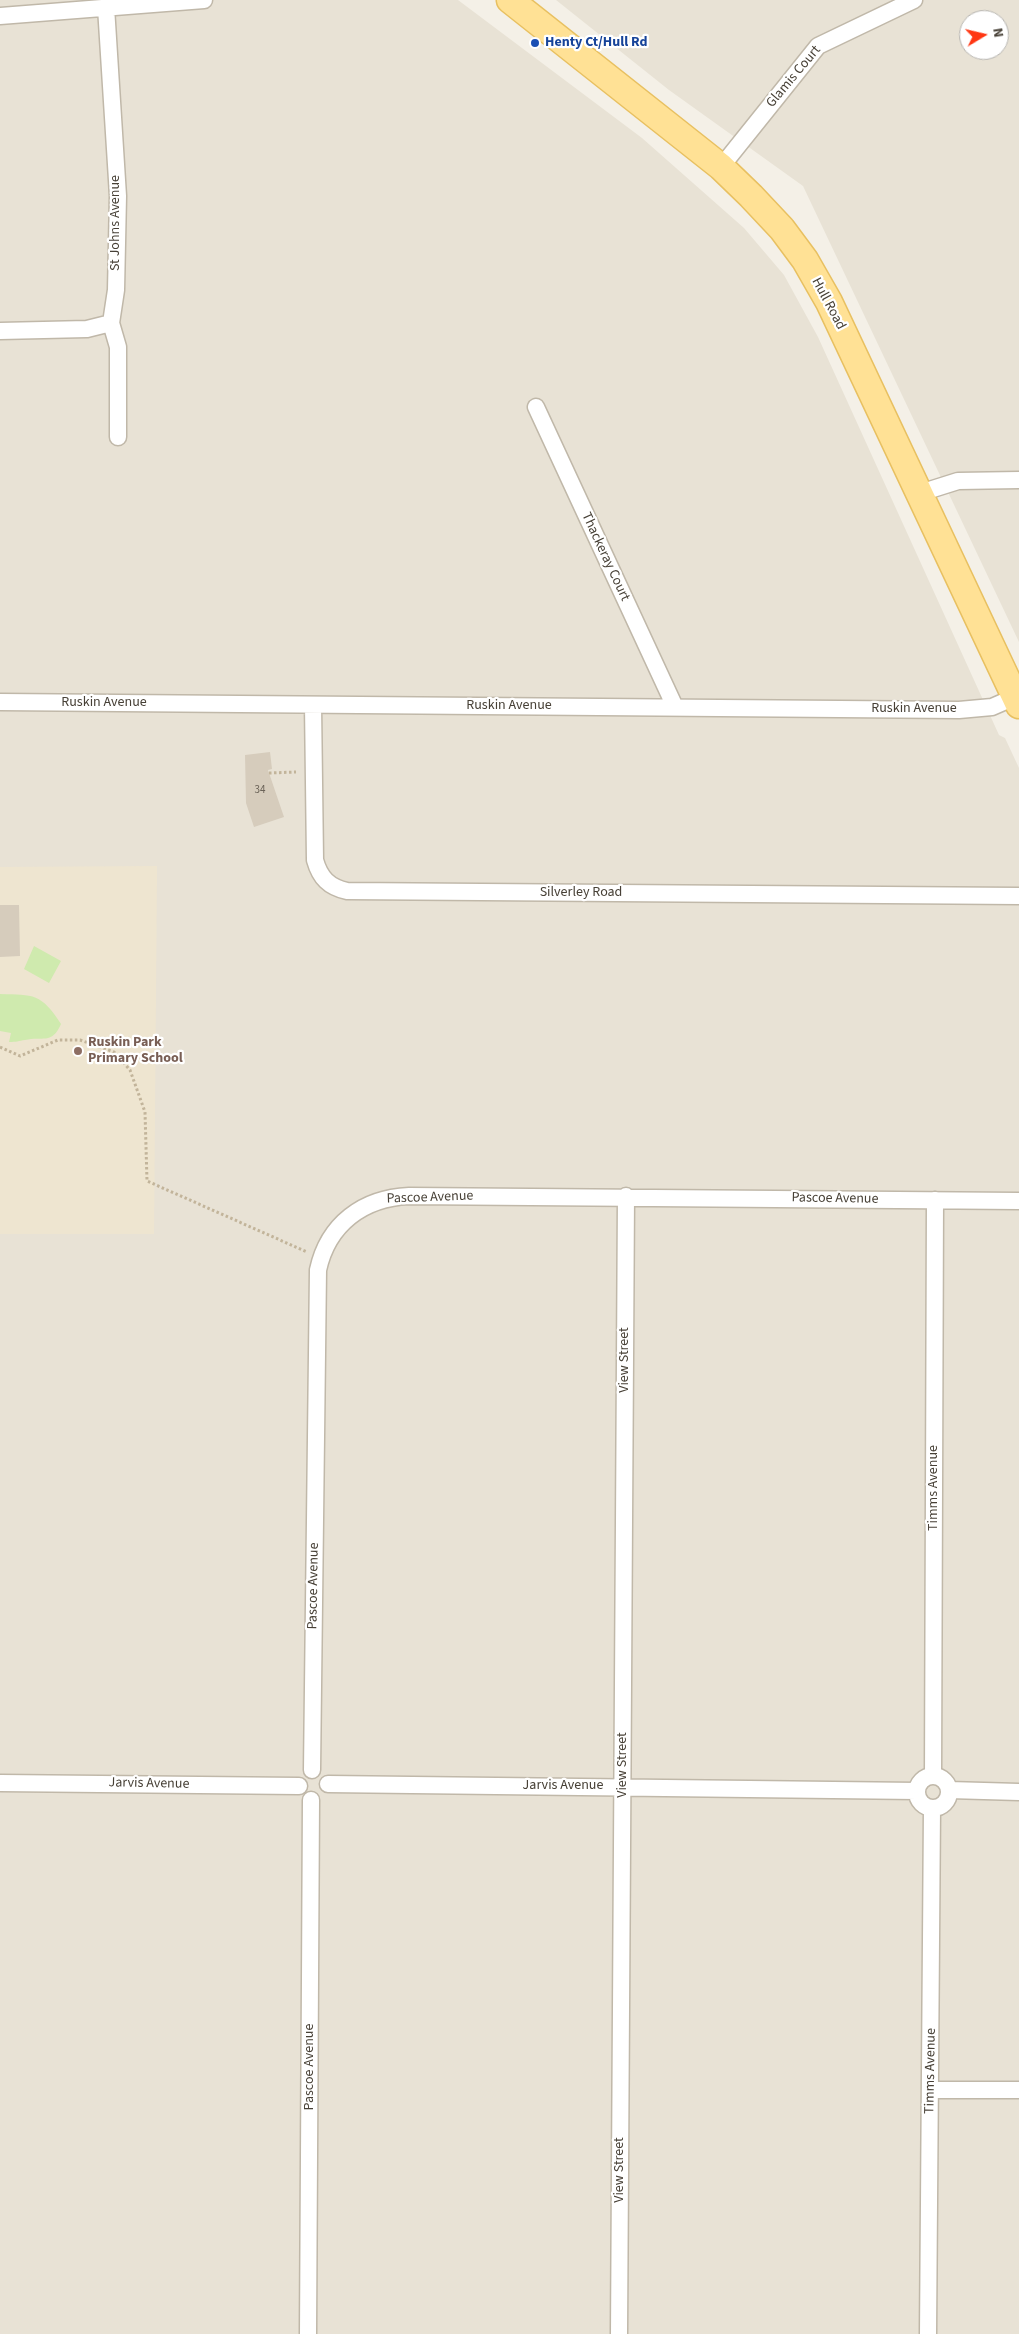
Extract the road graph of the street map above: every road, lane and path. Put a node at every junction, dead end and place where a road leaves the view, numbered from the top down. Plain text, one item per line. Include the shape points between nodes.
1 (204, 0) edge
2 (510, 0) edge
3 (914, 0) edge
4 (106, 7) junction
5 (0, 16) edge
6 (721, 168) junction
7 (111, 323) junction
8 (0, 331) edge
9 (536, 407) dead end
10 (118, 437) dead end
11 (1019, 480) edge
12 (920, 493) junction
13 (1017, 701) edge
14 (0, 702) edge
15 (313, 705) junction
16 (675, 707) junction
17 (296, 772) dead end
18 (269, 773) dead end
19 (1019, 896) edge
20 (0, 1047) edge
21 (626, 1196) junction
22 (935, 1200) junction
23 (1019, 1200) edge
24 (321, 1258) junction
25 (312, 1770) junction
26 (933, 1776) junction
27 (0, 1783) edge
28 (328, 1784) junction
29 (299, 1786) junction
30 (623, 1786) junction
31 (948, 1790) junction
32 (918, 1791) junction
33 (1019, 1792) edge
34 (311, 1800) junction
35 (932, 1808) junction
36 (931, 2090) junction
37 (1019, 2090) edge
38 (308, 2334) edge
39 (619, 2334) edge
40 (928, 2334) edge

1 - 4 street
2 - 6 main road, Hull Road
3 - 6 street, Glamis Court via 818,46
4 - 5 street
4 - 7 street, St Johns Avenue via 118,196 116,290
6 - 12 main road, Hull Road via 782,229 805,260 829,302
7 - 8 street via 87,329
7 - 10 street, St Johns Avenue via 118,347
9 - 16 street, Thackeray Court
11 - 12 street via 958,482
12 - 13 main road, Hull Road
13 - 16 street, Ruskin Avenue via 969,709
14 - 15 street, Ruskin Avenue
15 - 16 street, Ruskin Avenue
15 - 19 street, Silverley Road via 315,860 325,882 336,888 357,891
17 - 18 path
20 - 24 path via 20,1056 58,1040 80,1040 114,1052 130,1070 145,1112 147,1181
21 - 22 street, Pascoe Avenue
21 - 24 street, Pascoe Avenue via 409,1196 378,1200 344,1222 332,1235
21 - 30 street, View Street
22 - 23 street, Pascoe Avenue
22 - 26 street, Timms Avenue
24 - 25 street, Pascoe Avenue via 317,1287
25 - 28 street via 321,1772
25 - 29 street via 302,1776
26 - 31 street via 945,1782
26 - 32 street via 924,1779
27 - 29 street, Jarvis Avenue
28 - 30 street, Jarvis Avenue
28 - 34 street via 325,1794
29 - 34 street via 303,1795
30 - 32 street, Jarvis Avenue
30 - 39 street, View Street
31 - 33 street
31 - 35 street via 946,1801
32 - 35 street via 921,1802
34 - 38 street, Pascoe Avenue
35 - 36 street, Timms Avenue
36 - 37 street
36 - 40 street, Timms Avenue

